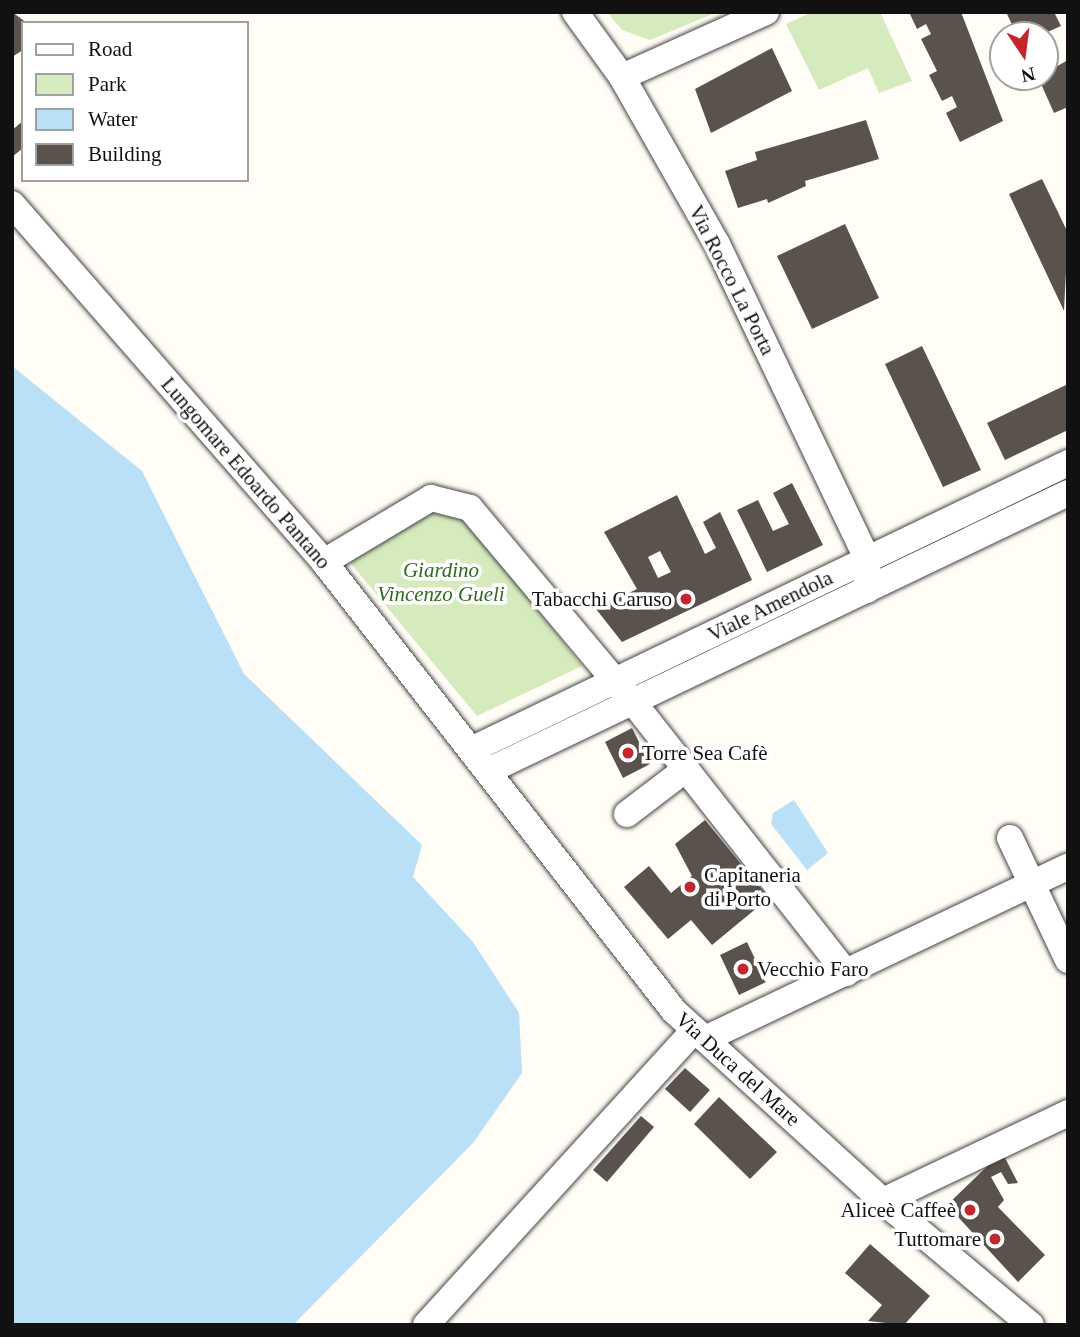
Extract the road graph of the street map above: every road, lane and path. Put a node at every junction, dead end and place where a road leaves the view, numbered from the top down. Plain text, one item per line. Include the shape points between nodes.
1 (575, 12) edge
2 (766, 12) edge
3 (622, 77) junction
4 (12, 204) edge
5 (1068, 463) edge
6 (1068, 493) edge
7 (867, 559) junction
8 (324, 562) junction
9 (867, 590) junction
10 (615, 680) junction
11 (633, 702) junction
12 (472, 749) junction
13 (686, 769) junction
14 (490, 770) junction
15 (627, 814) dead end
16 (1010, 838) dead end
17 (1068, 867) edge
18 (1032, 884) junction
19 (1068, 960) edge
20 (846, 972) junction
21 (700, 1035) junction
22 (1068, 1113) edge
23 (883, 1201) junction
24 (426, 1325) edge
25 (1031, 1325) edge

1 - 3 street, Via Rocco La Porta
2 - 3 street
3 - 7 street, Via Rocco La Porta via 717,244
4 - 8 street, Lungomare Edoardo Pantano
5 - 7 street, Viale Amendola
6 - 9 street, Viale Amendola
7 - 9 street
7 - 10 street, Viale Amendola
8 - 10 street via 431,498 453,500 470,508
8 - 12 street, Lungomare Edoardo Pantano
9 - 11 street, Viale Amendola
10 - 11 street
10 - 12 street, Viale Amendola
11 - 13 street
11 - 14 street, Viale Amendola
12 - 14 street, Lungomare Edoardo Pantano
13 - 15 street
13 - 20 street
14 - 21 street, Via Duca del Mare via 674,1011
16 - 18 street
17 - 18 street
18 - 19 street
18 - 20 street
20 - 21 street
21 - 23 street, Via Duca del Mare
21 - 24 street
22 - 23 street
23 - 25 street, Via Duca del Mare

